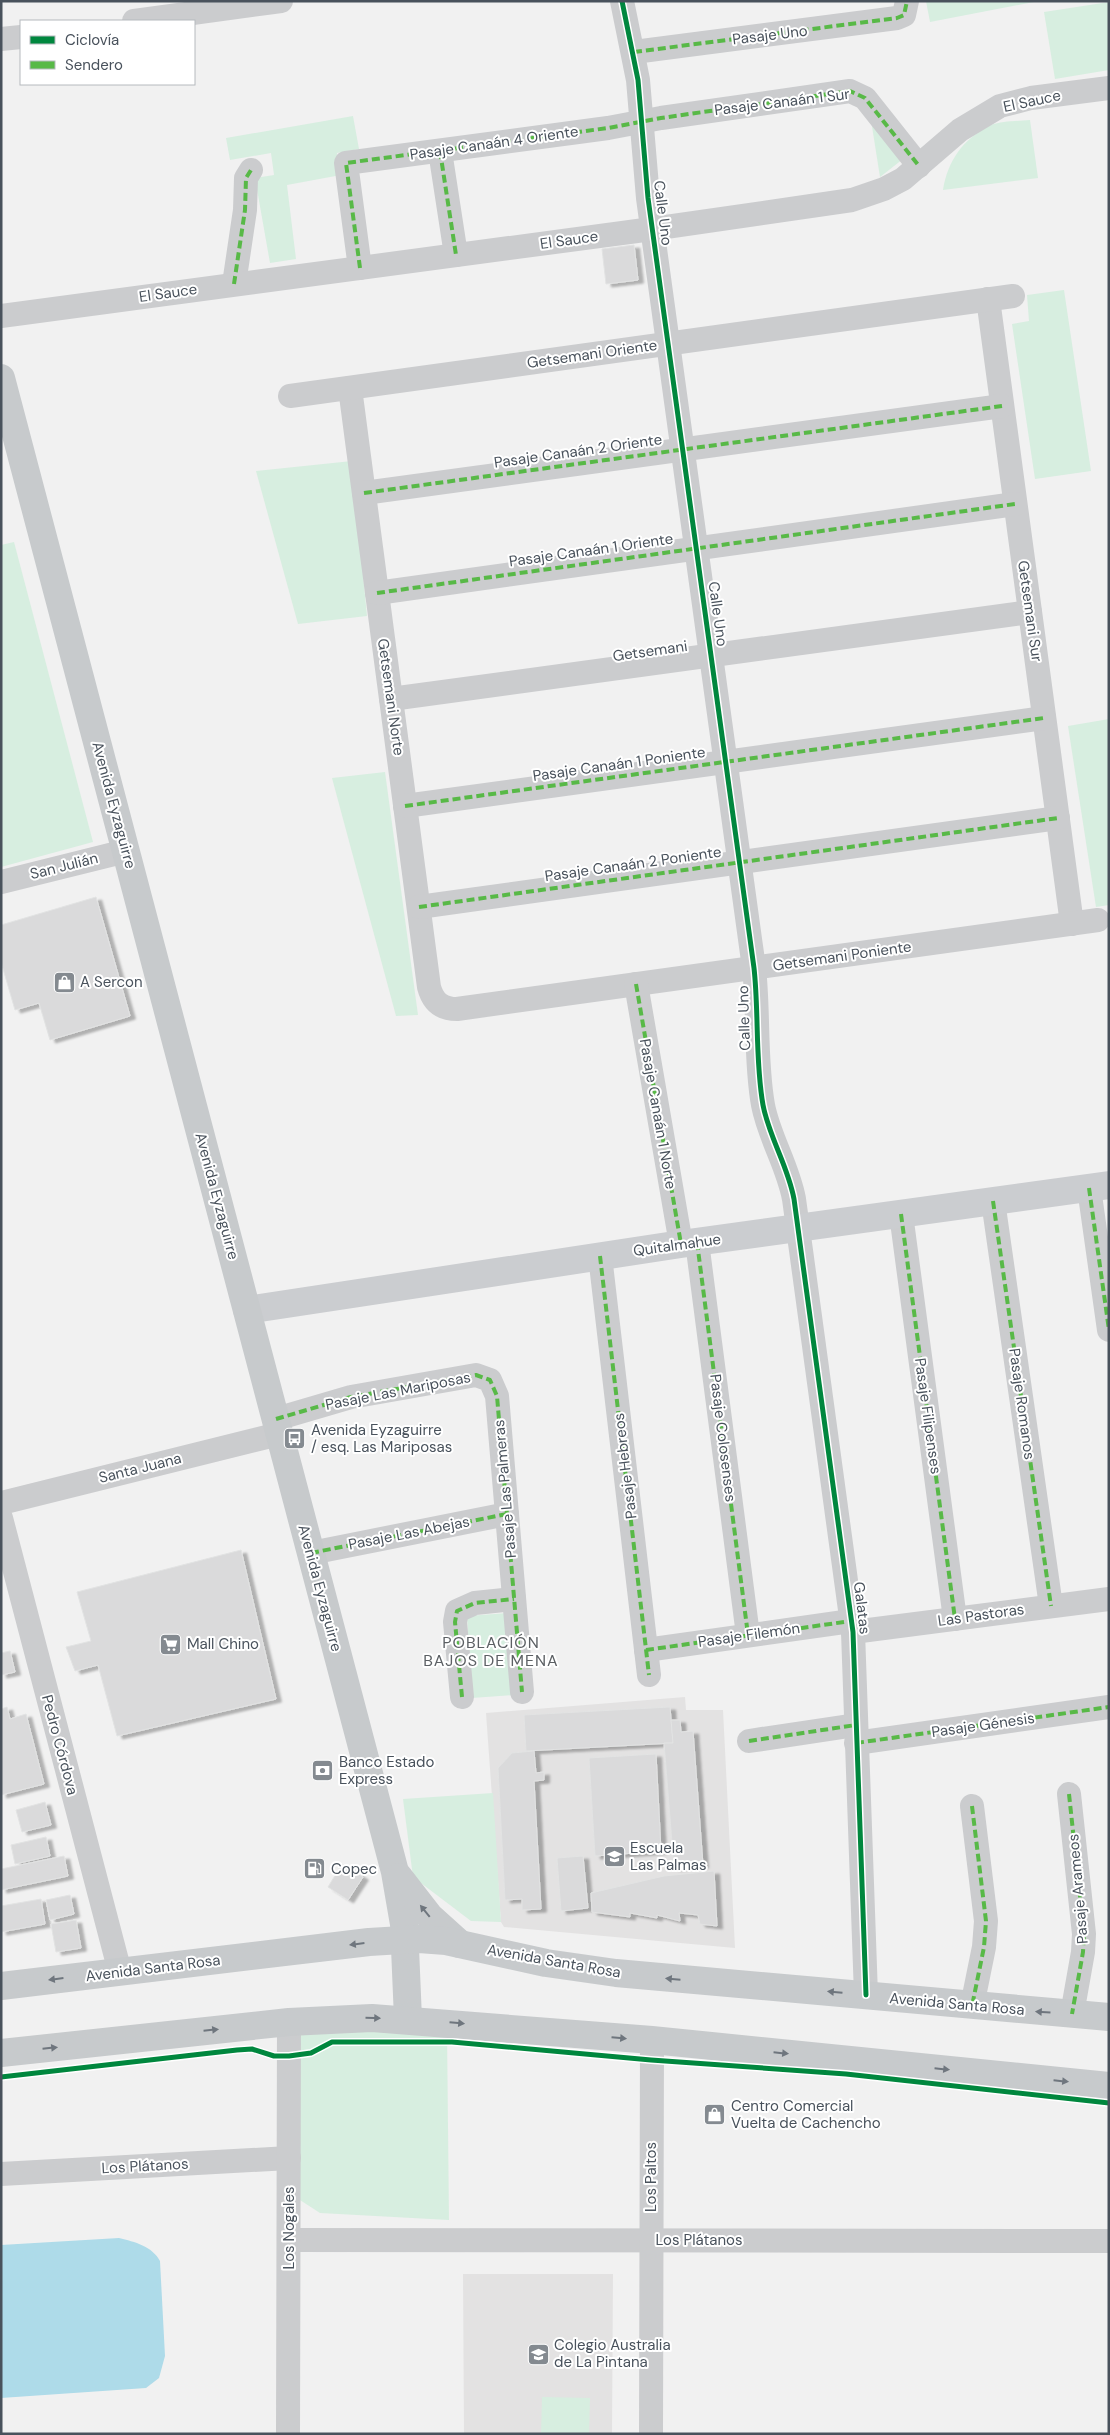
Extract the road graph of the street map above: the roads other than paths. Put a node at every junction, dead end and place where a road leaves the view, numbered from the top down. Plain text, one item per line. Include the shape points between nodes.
1 (281, 1) edge
2 (622, 1) edge
3 (906, 8) edge
4 (141, 20) edge
5 (20, 37) edge
6 (1, 40) edge
7 (634, 52) junction
8 (1109, 88) edge
9 (641, 121) junction
10 (440, 151) junction
11 (919, 166) junction
12 (251, 170) dead end
13 (652, 229) junction
14 (456, 255) junction
15 (360, 268) junction
16 (234, 284) junction
17 (1013, 296) dead end
18 (988, 299) junction
19 (1, 316) edge
20 (668, 344) junction
21 (1, 378) edge
22 (350, 388) junction
23 (290, 396) dead end
24 (1002, 406) junction
25 (683, 450) junction
26 (364, 493) junction
27 (1015, 504) junction
28 (696, 548) junction
29 (377, 592) junction
30 (1030, 612) junction
31 (711, 656) junction
32 (391, 699) junction
33 (1044, 718) junction
34 (726, 762) junction
35 (405, 806) junction
36 (1058, 818) junction
37 (126, 851) junction
38 (739, 862) junction
39 (1, 882) edge
40 (419, 907) junction
41 (1098, 920) dead end
42 (1072, 924) junction
43 (754, 968) junction
44 (636, 984) junction
45 (438, 1004) joint
46 (1099, 1186) edge
47 (993, 1201) junction
48 (901, 1214) junction
49 (798, 1228) junction
50 (689, 1243) junction
51 (600, 1256) junction
52 (246, 1310) junction
53 (1109, 1330) edge
54 (490, 1380) joint
55 (278, 1427) junction
56 (1, 1502) edge
57 (507, 1514) junction
58 (1, 1518) edge
59 (310, 1553) junction
60 (1109, 1598) edge
61 (514, 1599) junction
62 (1051, 1606) junction
63 (955, 1619) junction
64 (852, 1627) junction
65 (748, 1636) junction
66 (646, 1650) junction
67 (649, 1675) dead end
68 (522, 1692) dead end
69 (462, 1697) dead end
70 (1109, 1707) edge
71 (856, 1734) junction
72 (749, 1741) dead end
73 (1069, 1794) dead end
74 (972, 1806) dead end
75 (395, 1872) junction
76 (405, 1939) junction
77 (460, 1944) junction
78 (120, 1972) junction
79 (1, 1986) edge
80 (866, 1995) junction
81 (972, 2006) junction
82 (1072, 2014) junction
83 (1109, 2017) edge
84 (408, 2019) junction
85 (289, 2022) junction
86 (652, 2040) junction
87 (1, 2053) edge
88 (1109, 2086) edge
89 (289, 2158) junction
90 (1, 2174) edge
91 (289, 2240) junction
92 (652, 2240) junction
93 (1109, 2240) edge
94 (288, 2434) edge
95 (651, 2434) edge

1 - 4 street
2 - 7 street, Calle Uno
3 - 7 street, Pasaje Uno via 897,18
5 - 6 street
7 - 9 street, Calle Uno
8 - 11 street, El Sauce via 1031,98 1000,106 966,125
9 - 10 street, Pasaje Canaán 4 Oriente
9 - 11 street, Pasaje Canaán 1 Sur via 850,90 865,98
9 - 13 street, Calle Uno
10 - 14 street
10 - 15 street, Pasaje Canaán 4 Oriente via 346,163
11 - 13 street, El Sauce via 884,189 852,200
12 - 16 street via 246,178 245,217
13 - 14 street, El Sauce
13 - 20 street, Calle Uno
14 - 15 street, El Sauce
15 - 16 street, El Sauce
16 - 19 street, El Sauce
17 - 18 street, Getsemani Oriente
18 - 20 street, Getsemani Oriente
18 - 24 street, Getsemani Sur
20 - 22 street, Getsemani Oriente
20 - 25 street, Calle Uno
21 - 37 main road, Avenida Eyzaguirre
22 - 23 street, Getsemani Oriente
22 - 26 street, Getsemani Norte
24 - 25 street, Pasaje Canaán 2 Oriente
24 - 27 street, Getsemani Sur
25 - 26 street, Pasaje Canaán 2 Oriente
25 - 28 street, Calle Uno
26 - 29 street, Getsemani Norte
27 - 28 street, Pasaje Canaán 1 Oriente
27 - 30 street, Getsemani Sur
28 - 29 street, Pasaje Canaán 1 Oriente
28 - 31 street, Calle Uno
29 - 32 street, Getsemani Norte
30 - 31 street, Getsemani
30 - 33 street, Getsemani Sur
31 - 32 street, Getsemani
31 - 34 street, Calle Uno
32 - 35 street, Getsemani Norte
33 - 34 street, Pasaje Canaán 1 Poniente
33 - 36 street, Getsemani Sur
34 - 35 street, Pasaje Canaán 1 Poniente
34 - 38 street, Calle Uno
35 - 40 street, Getsemani Norte
36 - 38 street, Pasaje Canaán 2 Poniente
36 - 42 street, Getsemani Sur
37 - 39 street, San Julián
37 - 52 main road, Avenida Eyzaguirre
38 - 40 street, Pasaje Canaán 2 Poniente
38 - 43 street, Calle Uno
40 - 45 street, Getsemani Norte via 429,987
41 - 42 street, Getsemani Poniente
42 - 43 street, Getsemani Poniente
43 - 44 street, Getsemani Poniente
43 - 49 street, Calle Uno via 761,1091 769,1128 792,1190
44 - 45 street, Getsemani Poniente via 457,1009
44 - 50 street, Pasaje Canaán 1 Norte
46 - 47 street, Quitalmahue
46 - 53 street
47 - 48 street, Quitalmahue
47 - 62 street, Pasaje Romanos
48 - 49 street, Quitalmahue
48 - 63 street, Pasaje Filipenses
49 - 50 street, Quitalmahue
49 - 64 street, Galatas
50 - 51 street, Quitalmahue
50 - 65 street, Pasaje Colosenses
51 - 52 street, Quitalmahue
51 - 66 street, Pasaje Hebreos
52 - 55 main road, Avenida Eyzaguirre
54 - 55 street, Pasaje Las Mariposas via 476,1374 351,1397
54 - 57 street, Pasaje Las Palmeras via 497,1396
55 - 56 street, Santa Juana
55 - 59 main road, Avenida Eyzaguirre
57 - 59 street, Pasaje Las Abejas
57 - 61 street, Pasaje Las Palmeras
58 - 78 street, Pedro Córdova
59 - 75 main road, Avenida Eyzaguirre
60 - 62 street, Las Pastoras
61 - 68 street, Pasaje Las Palmeras
61 - 69 street via 474,1603 457,1611 455,1622
62 - 63 street, Las Pastoras
63 - 64 street, Las Pastoras
64 - 65 street, Pasaje Filemón
64 - 71 street, Galatas
65 - 66 street, Pasaje Filemón
66 - 67 street, Pasaje Hebreos
70 - 71 street, Pasaje Génesis
71 - 72 street, Pasaje Génesis
71 - 80 street, Galatas
73 - 82 street, Pasaje Arameos via 1084,1934
74 - 81 street via 986,1921
75 - 76 main road, Avenida Eyzaguirre
77 -> 75 main road via 430,1917
76 - 77 main road, Avenida Santa Rosa
76 -> 78 main road, Avenida Santa Rosa
76 - 84 main road, Avenida Eyzaguirre
80 -> 77 main road, Avenida Santa Rosa via 616,1973 546,1963
78 -> 79 main road, Avenida Santa Rosa
80 - 81 main road, Avenida Santa Rosa
82 -> 81 main road, Avenida Santa Rosa
82 - 83 main road, Avenida Santa Rosa
85 -> 84 main road
84 -> 86 main road
87 -> 85 main road
85 - 89 street, Los Nogales
86 -> 88 main road
86 - 92 street, Los Paltos
89 - 90 street, Los Plátanos
89 - 91 street, Los Nogales
91 - 92 street, Los Plátanos
91 - 94 street, Los Nogales
92 - 93 street, Los Plátanos
92 - 95 street, Los Paltos

